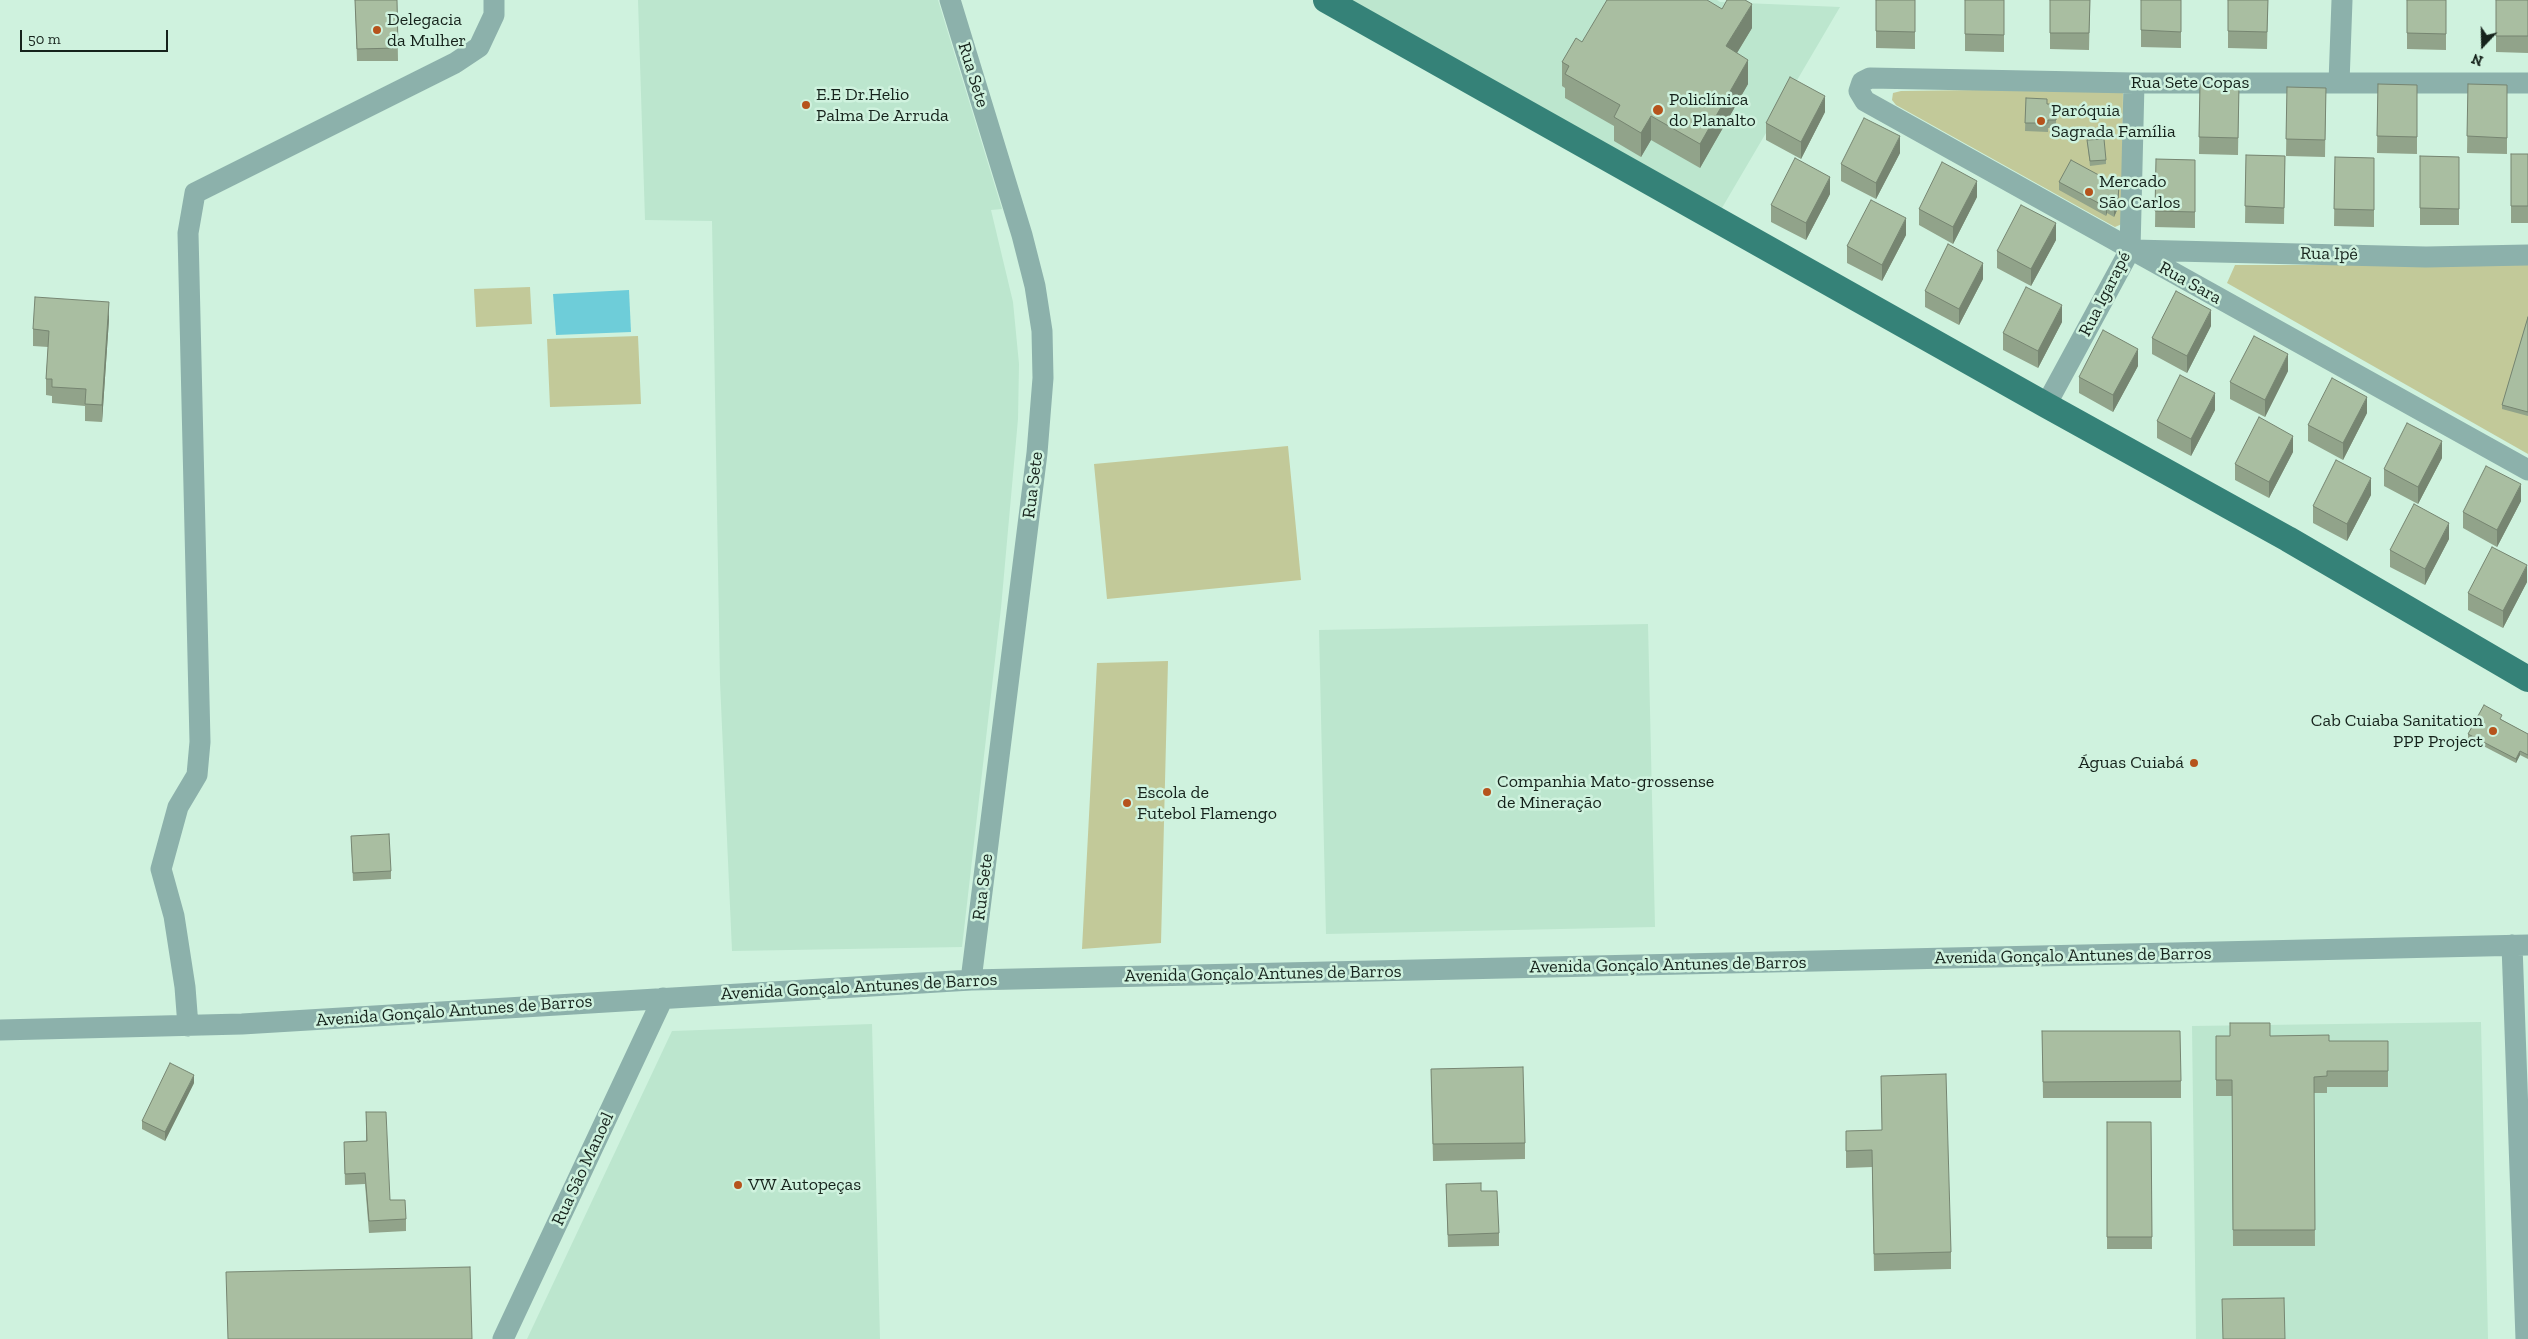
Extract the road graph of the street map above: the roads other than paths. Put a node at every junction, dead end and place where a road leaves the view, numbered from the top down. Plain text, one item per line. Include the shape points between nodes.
1 (494, 0) edge
2 (950, 0) edge
3 (1326, 0) edge
4 (2342, 0) edge
5 (2134, 83) junction
6 (2339, 83) junction
7 (2528, 83) edge
8 (1859, 90) joint
9 (2130, 250) junction
10 (2528, 255) edge
11 (2046, 406) junction
12 (2528, 470) edge
13 (2528, 679) edge
14 (2520, 945) edge
15 (971, 980) junction
16 (663, 998) junction
17 (188, 1026) junction
18 (0, 1030) edge
19 (503, 1339) edge
20 (2526, 1339) edge

1 - 17 street via 494,15 479,48 195,193 188,232 200,742 197,775 178,807 161,869 174,916
2 - 15 street, Rua Sete via 1022,235 1042,332 1037,453
3 - 11 main road
4 - 6 street
5 - 6 street, Rua Sete Copas
5 - 8 street, Rua Sete Copas via 1870,78 1862,82
5 - 9 street, Rua Igarapé
6 - 7 street, Rua Sete Copas
8 - 9 street, Rua Sara via 1865,101
9 - 10 street, Rua Ipê
9 - 11 street, Rua Igarapé
9 - 12 street, Rua Sara
11 - 13 main road via 2288,539
14 - 15 street, Avenida Gonçalo Antunes de Barros
14 - 20 street
15 - 16 street, Avenida Gonçalo Antunes de Barros
16 - 17 street, Avenida Gonçalo Antunes de Barros
16 - 19 street, Rua São Manoel
17 - 18 street, Avenida Gonçalo Antunes de Barros

